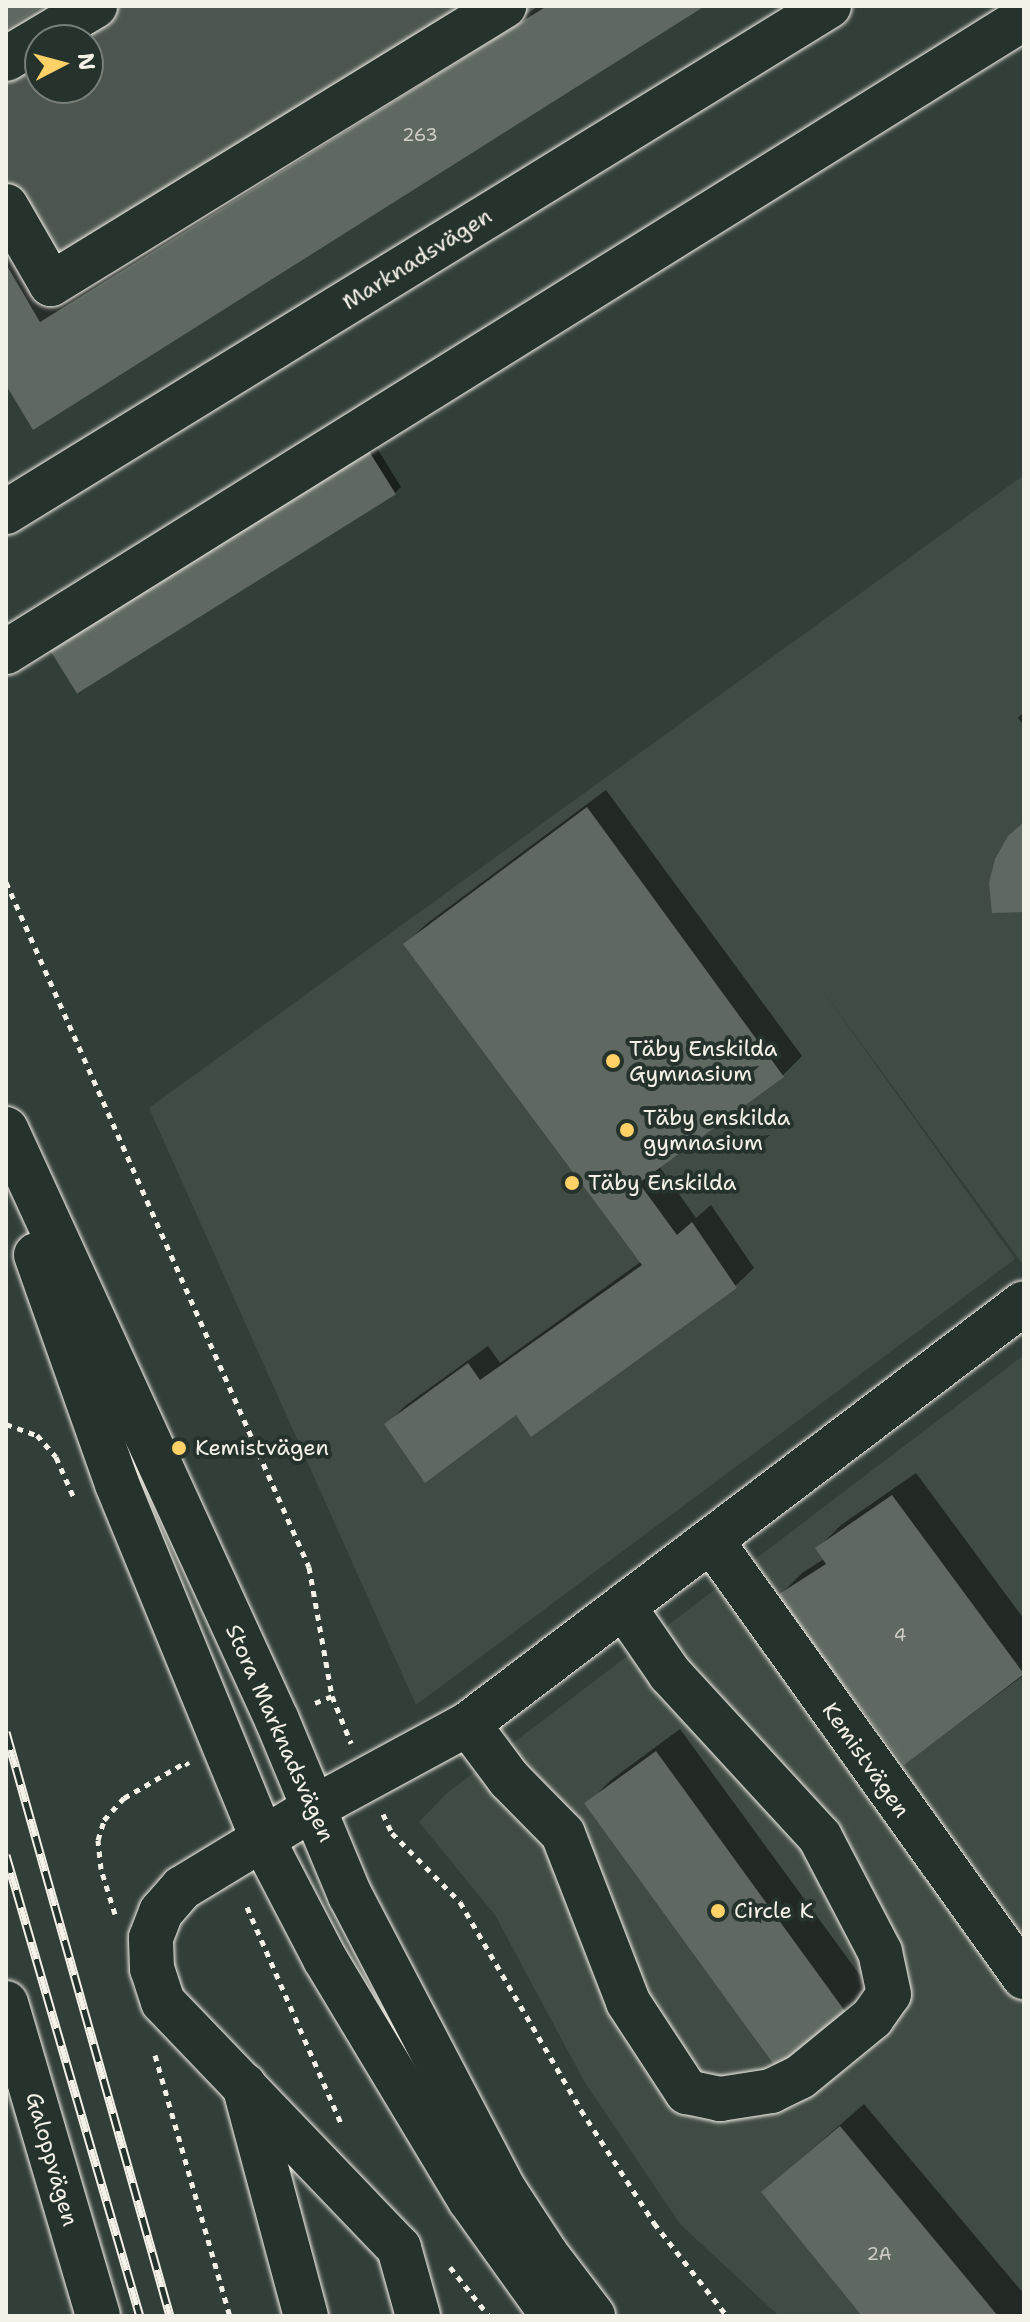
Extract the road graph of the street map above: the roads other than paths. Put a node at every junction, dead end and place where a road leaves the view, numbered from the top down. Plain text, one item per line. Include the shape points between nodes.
1 (95, 6) edge
2 (504, 6) edge
3 (829, 6) edge
4 (1024, 18) edge
5 (6, 59) edge
6 (6, 206) edge
7 (6, 512) edge
8 (6, 652) edge
9 (6, 1129) edge
10 (6, 1187) edge
11 (1024, 1303) edge
12 (711, 1540) junction
13 (624, 1607) junction
14 (468, 1724) junction
15 (315, 1807) junction
16 (263, 1840) junction
17 (1024, 1977) edge
18 (6, 2003) edge
19 (243, 2083) junction
20 (98, 2316) edge
21 (306, 2316) edge
22 (418, 2316) edge
23 (553, 2316) edge
24 (593, 2316) edge

1 - 5 street
2 - 6 street via 51,284
3 - 7 street, Marknadsvägen
4 - 8 street
9 - 15 street, Stora Marknadsvägen
10 - 16 street via 28,1233 117,1484
11 - 12 street
12 - 13 street
12 - 17 street, Kemistvägen
13 - 14 street
13 - 14 street via 670,1674 820,1837 880,1952 889,1994 872,2018 800,2077 771,2091 720,2099 687,2092 628,2002 563,1834 509,1779
14 - 15 street
15 - 16 street
15 - 24 street, Stora Marknadsvägen via 350,1895 505,2191
16 - 19 street via 182,1888 161,1912 151,1938 152,1969 163,2002
16 - 23 street via 325,1959 470,2200
18 - 20 street, Galoppvägen
19 - 21 street
19 - 22 street via 399,2248

